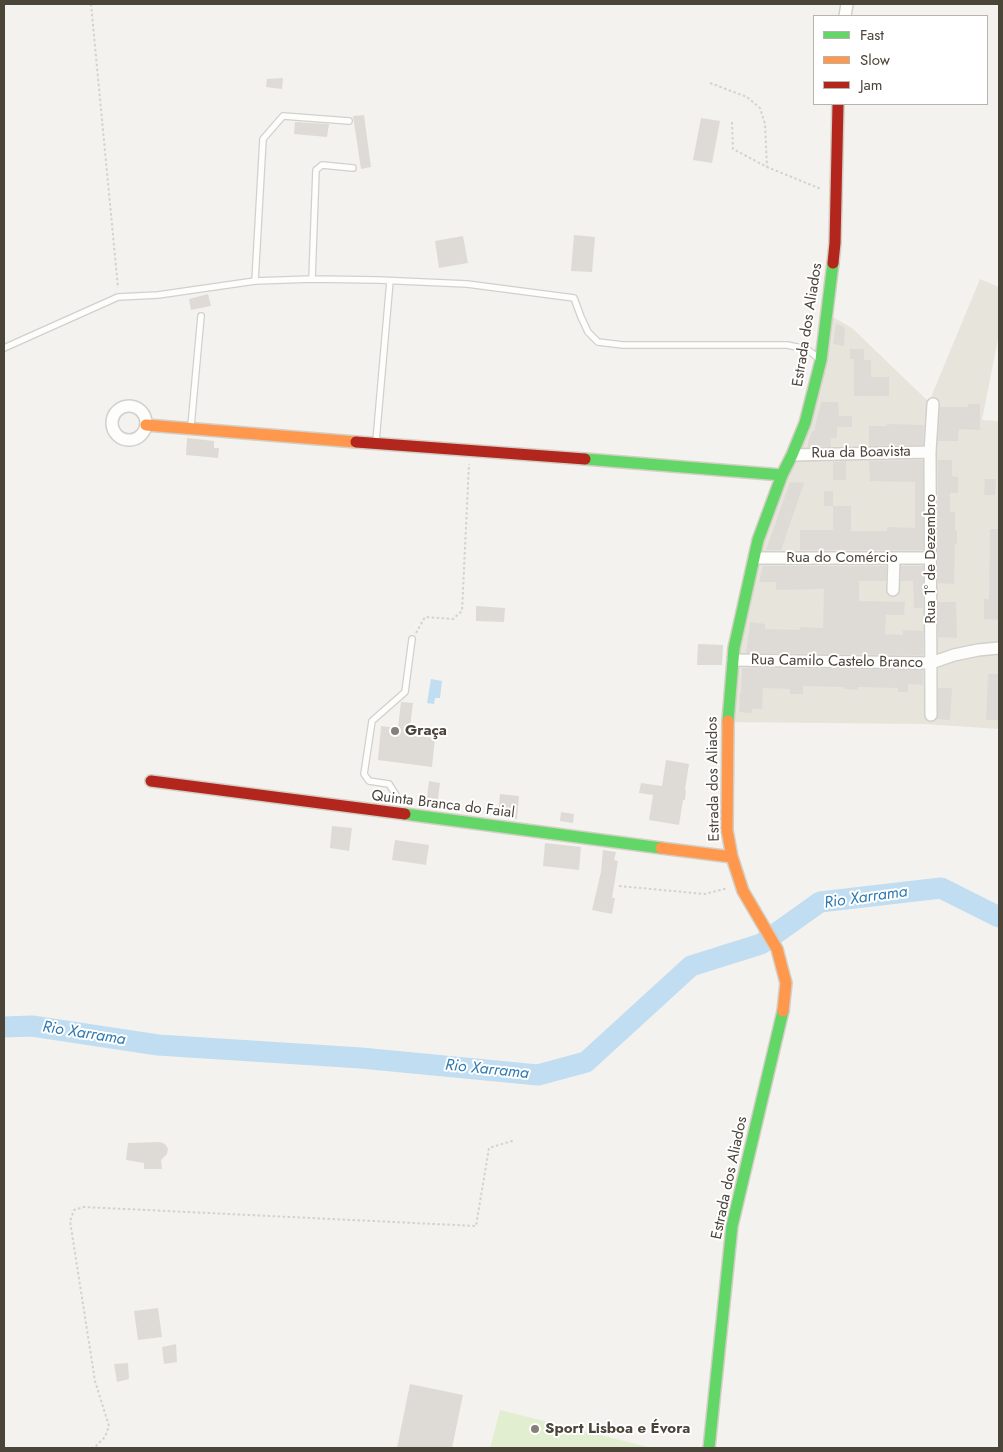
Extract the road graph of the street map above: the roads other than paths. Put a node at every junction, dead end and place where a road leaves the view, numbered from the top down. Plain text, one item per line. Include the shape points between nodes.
1 (838, 105) edge
2 (349, 121) dead end
3 (353, 168) dead end
4 (312, 280) junction
5 (390, 281) junction
6 (255, 282) junction
7 (201, 316) dead end
8 (4, 348) edge
9 (821, 360) junction
10 (933, 404) dead end
11 (146, 425) dead end
12 (191, 429) junction
13 (376, 443) junction
14 (930, 452) junction
15 (792, 454) junction
16 (782, 475) junction
17 (754, 558) junction
18 (894, 558) junction
19 (930, 558) junction
20 (893, 590) dead end
21 (412, 639) road end
22 (999, 648) edge
23 (733, 660) junction
24 (931, 663) junction
25 (931, 715) dead end
26 (151, 782) dead end
27 (396, 795) dead end
28 (732, 857) junction
29 (709, 1448) edge

1 - 9 street, Estrada dos Aliados via 831,288
2 - 6 lane via 283,116 262,139
3 - 4 lane via 322,165 316,170
4 - 5 lane
4 - 6 lane
5 - 9 lane via 468,284 574,298 588,332 598,342 623,345 786,345 807,349
5 - 13 lane
6 - 8 lane via 118,297
7 - 12 lane
9 - 15 street, Estrada dos Aliados via 805,423
10 - 14 street, Rua 1º de Dezembro
11 - 12 street
12 - 13 street
13 - 16 street
14 - 15 street, Rua da Boavista
14 - 19 street, Rua 1º de Dezembro
15 - 16 street, Estrada dos Aliados
16 - 17 street, Estrada dos Aliados
17 - 18 street, Rua do Comércio
17 - 23 street, Estrada dos Aliados
18 - 19 street, Rua do Comércio
18 - 20 street
19 - 24 street, Rua 1º de Dezembro
21 - 27 lane via 405,692 372,721 364,774 369,781 389,784
22 - 24 street, Rua Camilo Castelo Branco via 954,655
23 - 24 street, Rua Camilo Castelo Branco
23 - 28 street, Estrada dos Aliados via 728,718 727,830
24 - 25 street, Rua 1º de Dezembro
26 - 28 street, Quinta Branca do Faial
28 - 29 street, Estrada dos Aliados via 743,891 777,950 786,983 782,1016 732,1226

